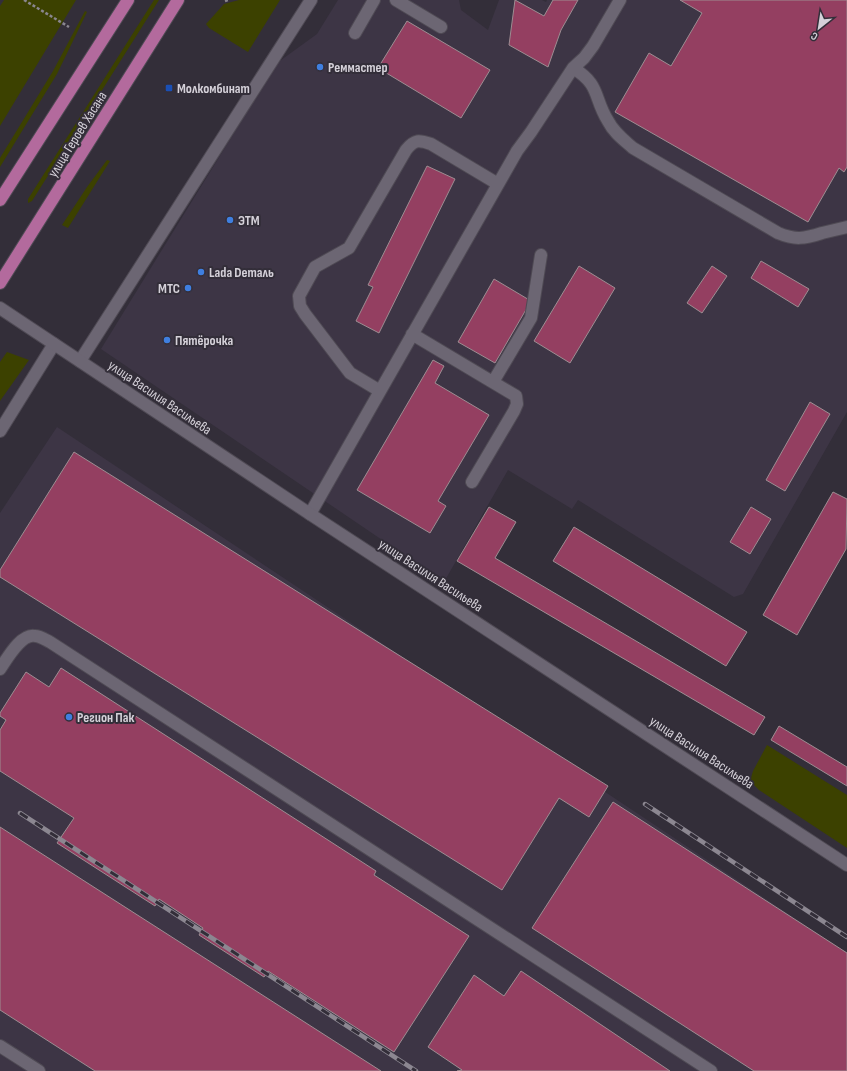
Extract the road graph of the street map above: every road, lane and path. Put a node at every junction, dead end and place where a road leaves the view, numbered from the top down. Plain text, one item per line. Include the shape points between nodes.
1 (24, 0) edge
2 (128, 0) edge
3 (178, 0) edge
4 (311, 0) edge
5 (374, 0) edge
6 (396, 0) edge
7 (620, 0) edge
8 (441, 26) dead end
9 (69, 27) dead end
10 (355, 33) dead end
11 (573, 68) junction
12 (498, 184) junction
13 (0, 200) edge
14 (847, 228) edge
15 (541, 255) dead end
16 (0, 283) edge
17 (0, 308) edge
18 (412, 334) junction
19 (54, 344) junction
20 (80, 361) junction
21 (493, 382) junction
22 (380, 391) junction
23 (0, 431) edge
24 (472, 482) dead end
25 (310, 514) junction
26 (0, 669) edge
27 (847, 865) edge
28 (0, 1046) edge
29 (39, 1071) edge
30 (711, 1071) edge

1 - 9 path
2 - 13 main road, улица Героев Хасана
3 - 16 main road, улица Героев Хасана
4 - 20 main road
5 - 10 main road
6 - 8 main road
7 - 11 main road via 593,46
11 - 12 main road
11 - 14 main road via 591,82 614,131 633,148 789,237 811,237
12 - 18 main road
12 - 22 main road via 430,144 412,142 349,248 315,267 303,286 299,296 300,306 305,314 350,373
15 - 21 main road via 531,318
17 - 19 main road, улица Василия Васильева
18 - 21 main road
18 - 22 main road
19 - 20 main road, улица Василия Васильева
19 - 23 main road
20 - 25 main road, улица Василия Васильева
21 - 24 main road via 516,396 517,404
22 - 25 main road
25 - 27 main road, улица Василия Васильева
26 - 30 main road via 25,638 35,635 50,642
28 - 29 main road

